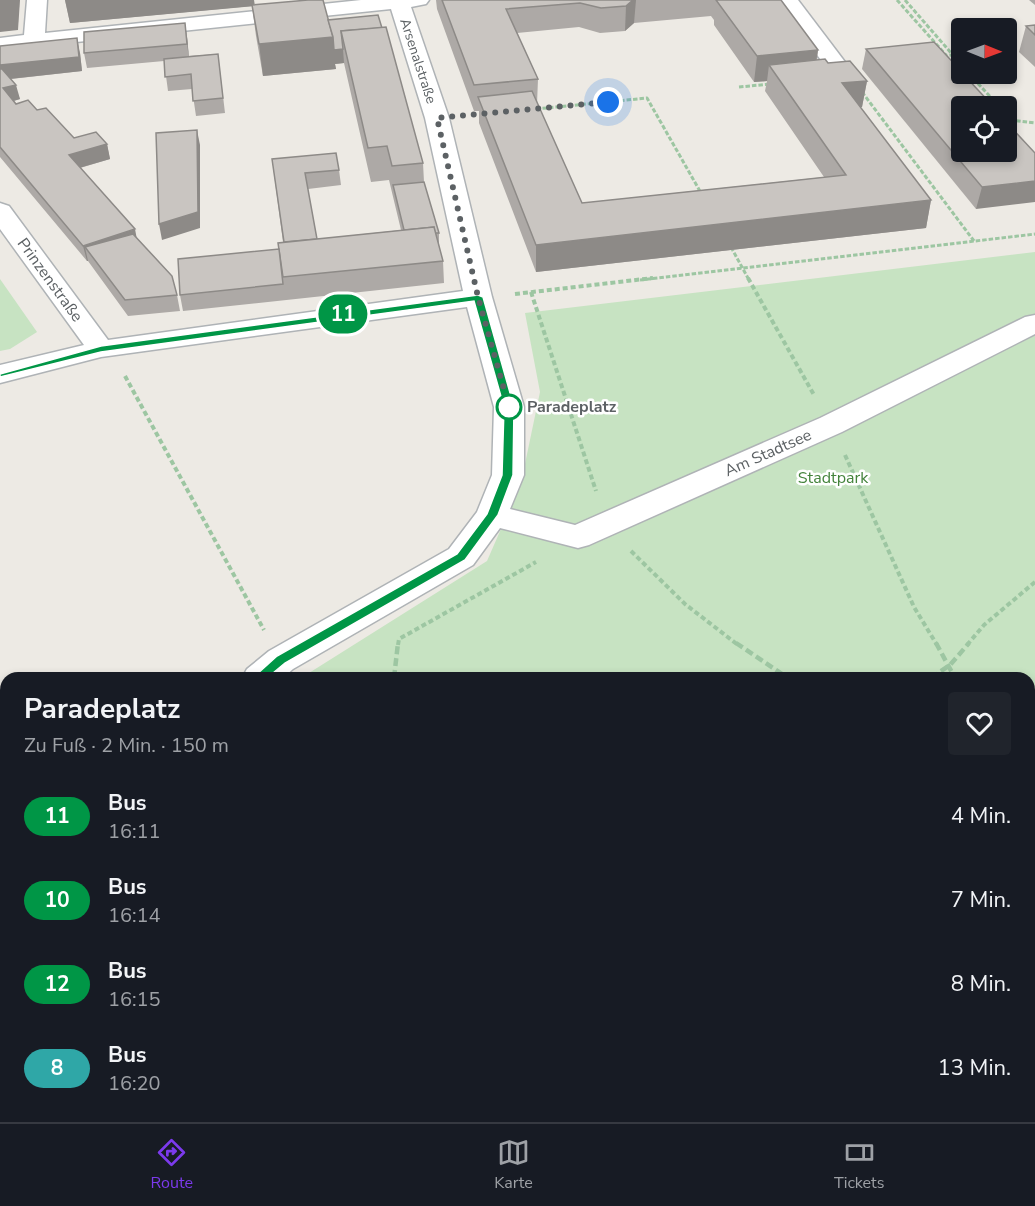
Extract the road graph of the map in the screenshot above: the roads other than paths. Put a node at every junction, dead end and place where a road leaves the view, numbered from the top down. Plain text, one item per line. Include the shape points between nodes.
1 (37, 0) edge
2 (787, 0) edge
3 (406, 1) edge
4 (34, 39) junction
5 (0, 44) edge
6 (834, 62) edge
7 (0, 212) edge
8 (478, 297) junction
9 (1035, 322) edge
10 (101, 349) junction
11 (0, 374) edge
12 (492, 515) junction
13 (271, 669) edge

1 - 4 street
2 - 6 street
3 - 4 street
3 - 8 street, Arsenalstraße
4 - 5 street
7 - 10 street, Prinzenstraße
8 - 10 street
8 - 12 street via 509,407 508,475
9 - 12 street, Am Stadtsee via 831,425 578,537
10 - 11 street
12 - 13 street via 461,557

